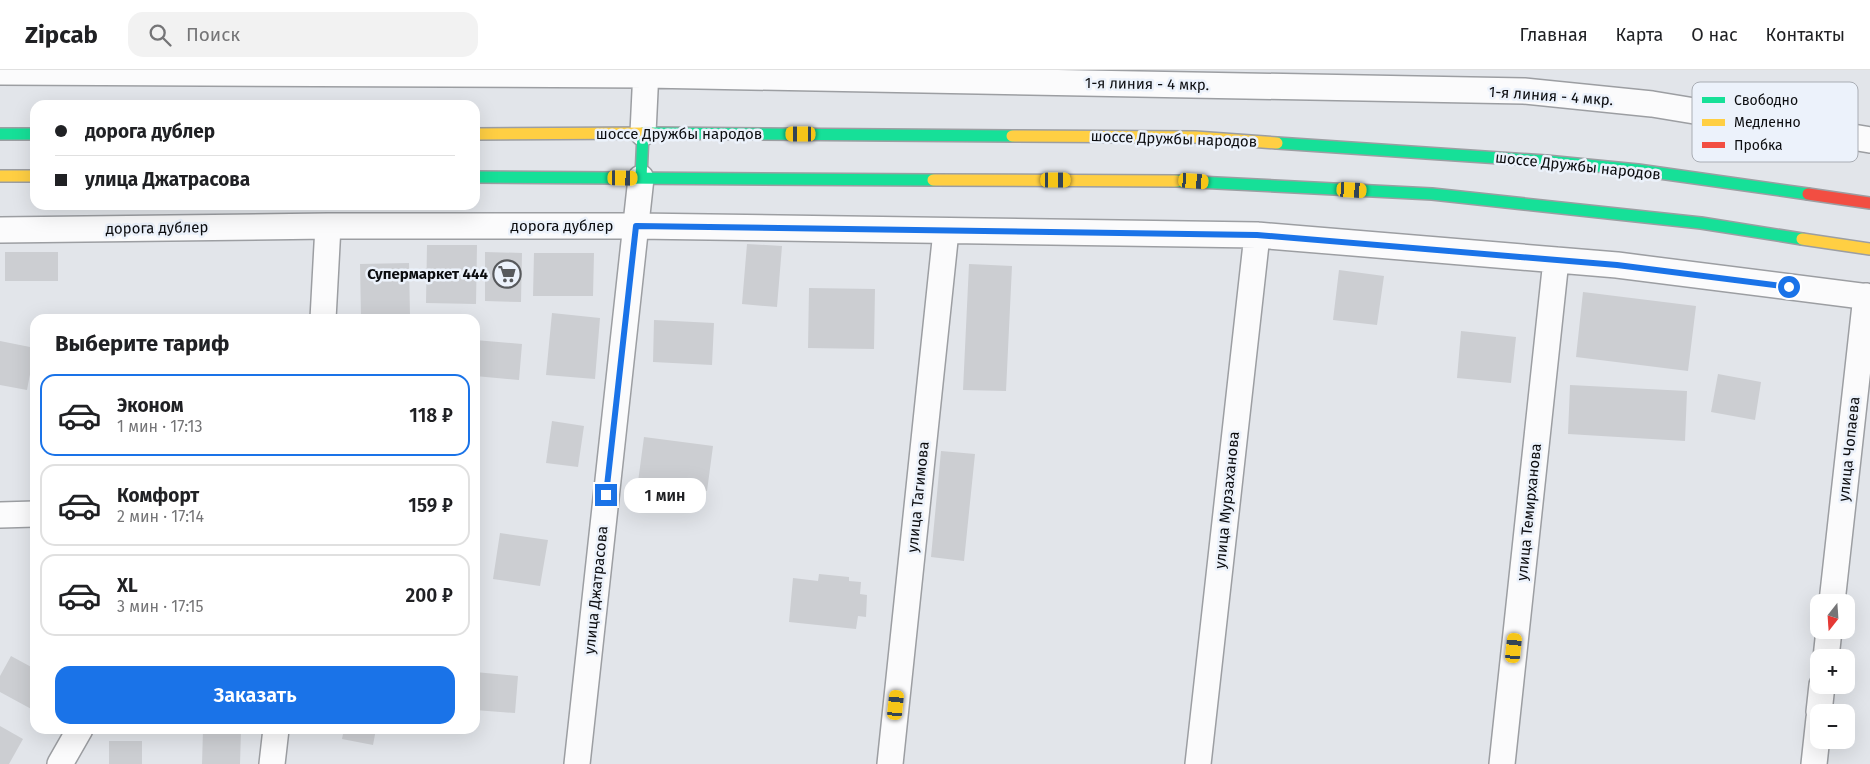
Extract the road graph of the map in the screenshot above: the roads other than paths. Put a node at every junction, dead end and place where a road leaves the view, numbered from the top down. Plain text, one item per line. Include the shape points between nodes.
1 (0, 72) edge
2 (646, 73) edge
3 (1692, 111) edge
4 (643, 133) junction
5 (0, 134) edge
6 (30, 134) edge
7 (480, 134) edge
8 (0, 176) edge
9 (30, 176) edge
10 (480, 177) edge
11 (641, 178) junction
12 (1870, 203) edge
13 (328, 226) junction
14 (636, 226) junction
15 (0, 230) edge
16 (946, 231) junction
17 (1257, 235) junction
18 (1870, 249) edge
19 (1556, 260) junction
20 (1868, 297) edge
21 (323, 314) edge
22 (30, 514) edge
23 (0, 515) edge
24 (1833, 594) edge
25 (77, 734) edge
26 (275, 734) edge
27 (1816, 749) edge
28 (60, 764) edge
29 (272, 764) edge
30 (577, 764) edge
31 (890, 764) edge
32 (1198, 764) edge
33 (1502, 764) edge
34 (1814, 764) edge

1 - 2 street, 1-я линия - 4 мкр.
2 - 3 street, 1-я линия - 4 мкр. via 1524,91
2 - 4 street
4 - 7 main road, шоссе Дружбы народов
4 - 11 main road
4 - 12 main road, шоссе Дружбы народов via 1195,137 1546,161 1666,174
5 - 6 main road
8 - 9 main road
10 - 11 main road
11 - 14 street, улица Джатрасова
11 - 18 main road via 1194,181 1392,192 1637,216
13 - 14 street, дорога дублер
13 - 15 street, дорога дублер
13 - 21 street
14 - 16 street, дорога дублер
14 - 30 street, улица Джатрасова
16 - 17 street, дорога дублер
16 - 31 street, улица Тагимова
17 - 19 street, дорога дублер
17 - 32 street, улица Мурзаханова
19 - 20 street, дорога дублер
19 - 33 street, улица Темирханова
20 - 24 street, улица Чопаева
22 - 23 street
25 - 28 street
26 - 29 street
27 - 34 street

